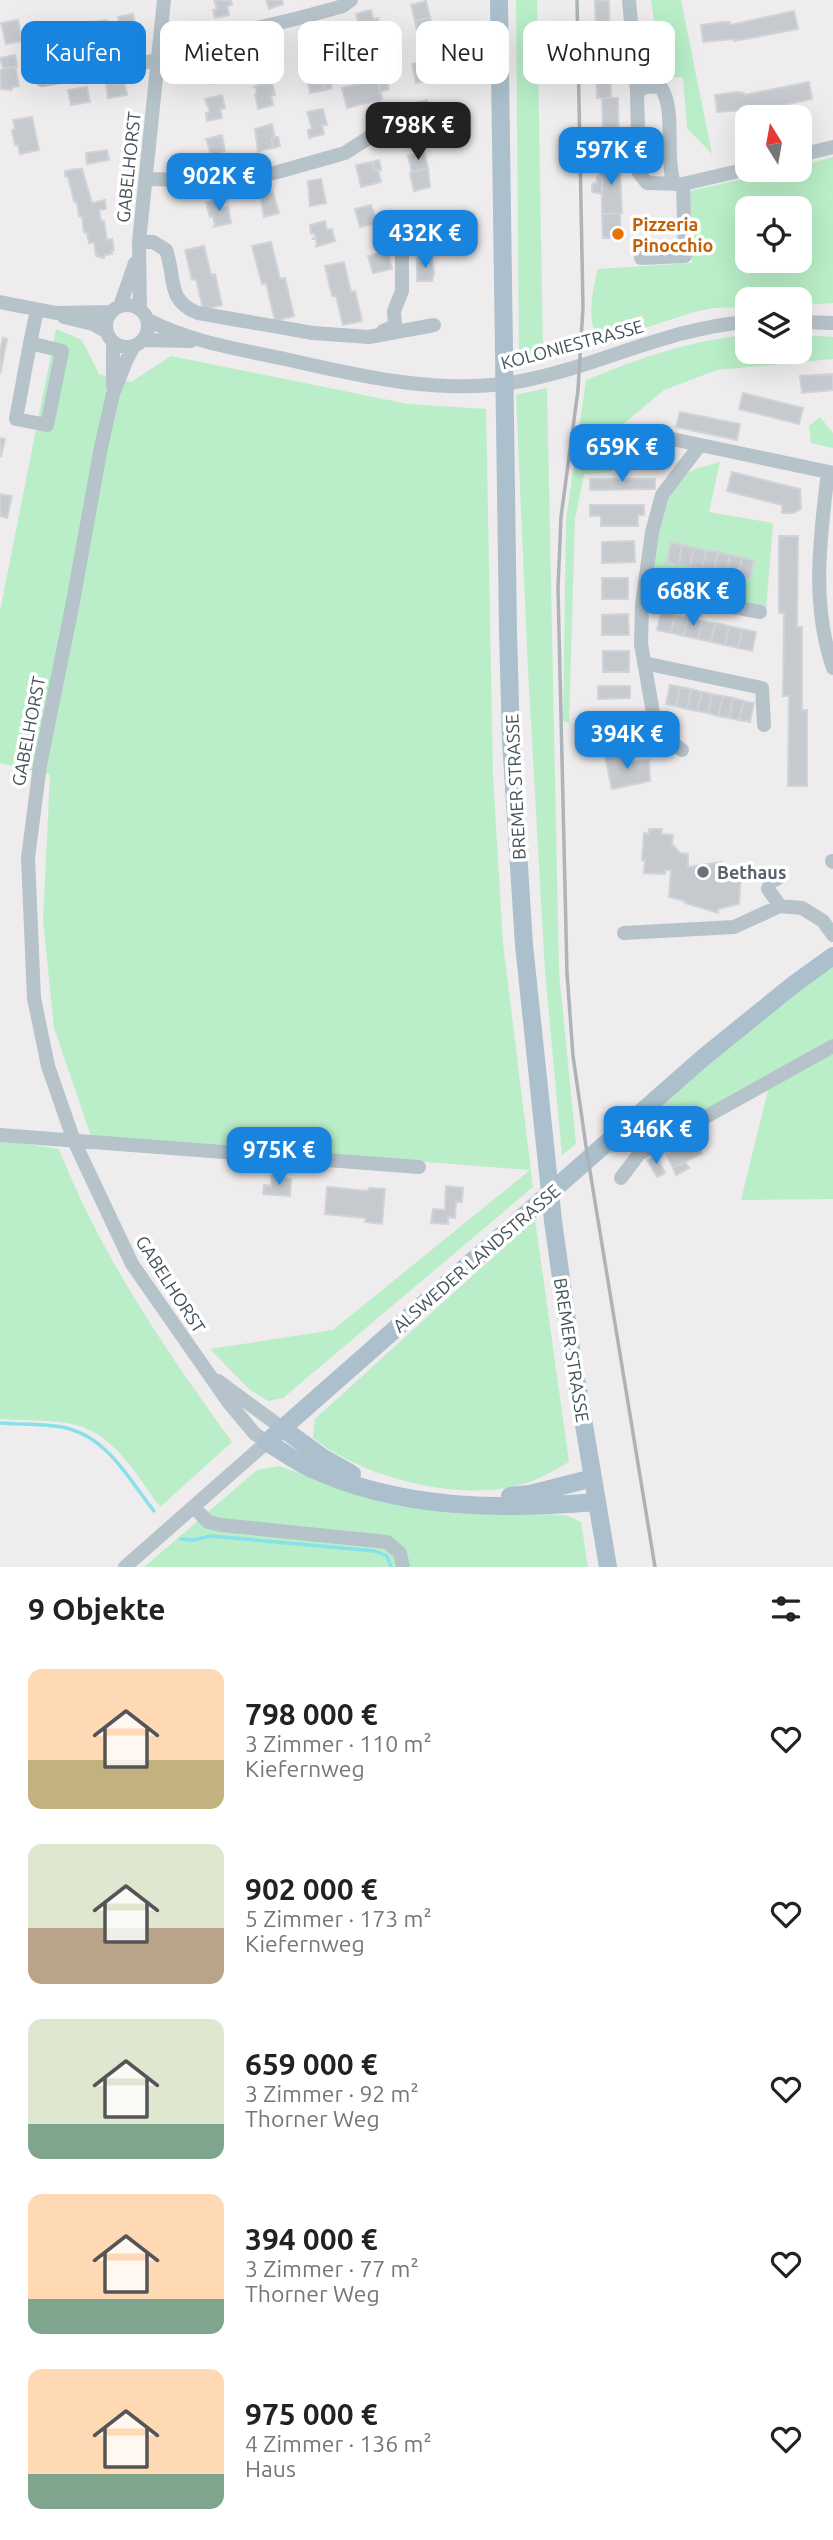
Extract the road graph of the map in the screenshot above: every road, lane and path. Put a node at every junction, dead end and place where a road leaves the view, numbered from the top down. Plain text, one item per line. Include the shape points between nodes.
1 (164, 0) edge
2 (351, 0) edge
3 (499, 0) edge
4 (629, 0) edge
5 (162, 21) edge
6 (284, 23) edge
7 (160, 50) edge
8 (159, 60) junction
9 (146, 62) edge
10 (637, 92) junction
11 (376, 133) dead end
12 (833, 147) edge
13 (812, 152) edge
14 (735, 172) edge
15 (147, 179) junction
16 (679, 184) junction
17 (402, 244) dead end
18 (138, 248) junction
19 (641, 258) dead end
20 (0, 302) edge
21 (115, 309) junction
22 (37, 310) junction
23 (56, 313) junction
24 (144, 314) junction
25 (812, 322) edge
26 (833, 323) edge
27 (434, 325) dead end
28 (735, 325) edge
29 (110, 337) junction
30 (369, 337) junction
31 (200, 341) junction
32 (30, 343) junction
33 (139, 343) junction
34 (113, 394) junction
35 (672, 439) dead end
36 (700, 445) junction
37 (831, 473) edge
38 (644, 590) junction
39 (760, 612) dead end
40 (644, 663) junction
41 (833, 668) edge
42 (764, 725) dead end
43 (682, 750) dead end
44 (777, 879) dead end
45 (780, 906) junction
46 (830, 925) edge
47 (624, 933) dead end
48 (833, 956) edge
49 (833, 1046) edge
50 (0, 1135) edge
51 (74, 1141) junction
52 (419, 1167) dead end
53 (621, 1178) dead end
54 (208, 1373) junction
55 (282, 1428) junction
56 (267, 1441) junction
57 (593, 1478) junction
58 (597, 1502) junction
59 (194, 1507) junction
60 (125, 1567) edge
61 (402, 1567) edge
62 (608, 1567) edge

1 - 5 street, GABELHORST
2 - 6 street
3 - 57 main road, BREMER STRASSE via 508,618 518,857 553,1221
4 - 10 street
7 - 8 street, GABELHORST
8 - 9 street
8 - 15 street, GABELHORST
10 - 16 street via 639,173 646,183
10 - 16 street via 660,86 668,96 670,170
11 - 15 street via 345,153 274,173 234,181
12 - 13 street
14 - 16 street
15 - 18 street, GABELHORST
16 - 19 street via 685,256
17 - 30 street via 402,291 394,311 395,326
18 - 21 street, GABELHORST
18 - 24 street, GABELHORST
18 - 30 street via 153,242 166,250 176,296 183,307 198,313 313,333
20 - 22 street
21 - 23 street
21 - 24 street via 128,305
21 - 29 street via 106,325
22 - 23 street
22 - 32 street
23 - 29 street via 93,324
24 - 31 street, KOLONIESTRASSE
24 - 33 street via 148,331
25 - 26 street
27 - 30 street
28 - 31 street, KOLONIESTRASSE via 690,332 516,382 454,385 407,384
29 - 33 street via 126,347
29 - 34 street, GABELHORST
31 - 33 street, KOLONIESTRASSE
32 - 32 street via 16,419 47,425 62,351
33 - 34 street, GABELHORST
34 - 51 street, GABELHORST via 40,765 28,858 34,998 48,1066
35 - 36 street
36 - 37 street
36 - 38 street via 662,495
37 - 41 street via 819,534 820,592
38 - 39 street
38 - 40 street
40 - 42 street via 762,688
40 - 43 street via 656,730
44 - 45 street via 768,889
45 - 46 street via 802,908
45 - 47 street via 734,927
48 - 55 main road, ALSWEDER LANDSTRASSE via 704,1057
49 - 53 street via 639,1154
50 - 51 street
51 - 52 street
51 - 54 street, GABELHORST via 132,1264
54 - 55 street, GABELHORST
54 - 56 street, GABELHORST via 255,1434
55 - 56 main road, ALSWEDER LANDSTRASSE
55 - 57 main road via 355,1475 435,1497 489,1499
56 - 58 main road via 326,1474 436,1503
56 - 59 street, ALSWEDER LANDSTRASSE
57 - 58 main road, BREMER STRASSE
58 - 62 main road, BREMER STRASSE
59 - 60 street, ALSWEDER LANDSTRASSE
59 - 61 street via 208,1522 221,1525 387,1542 400,1553

